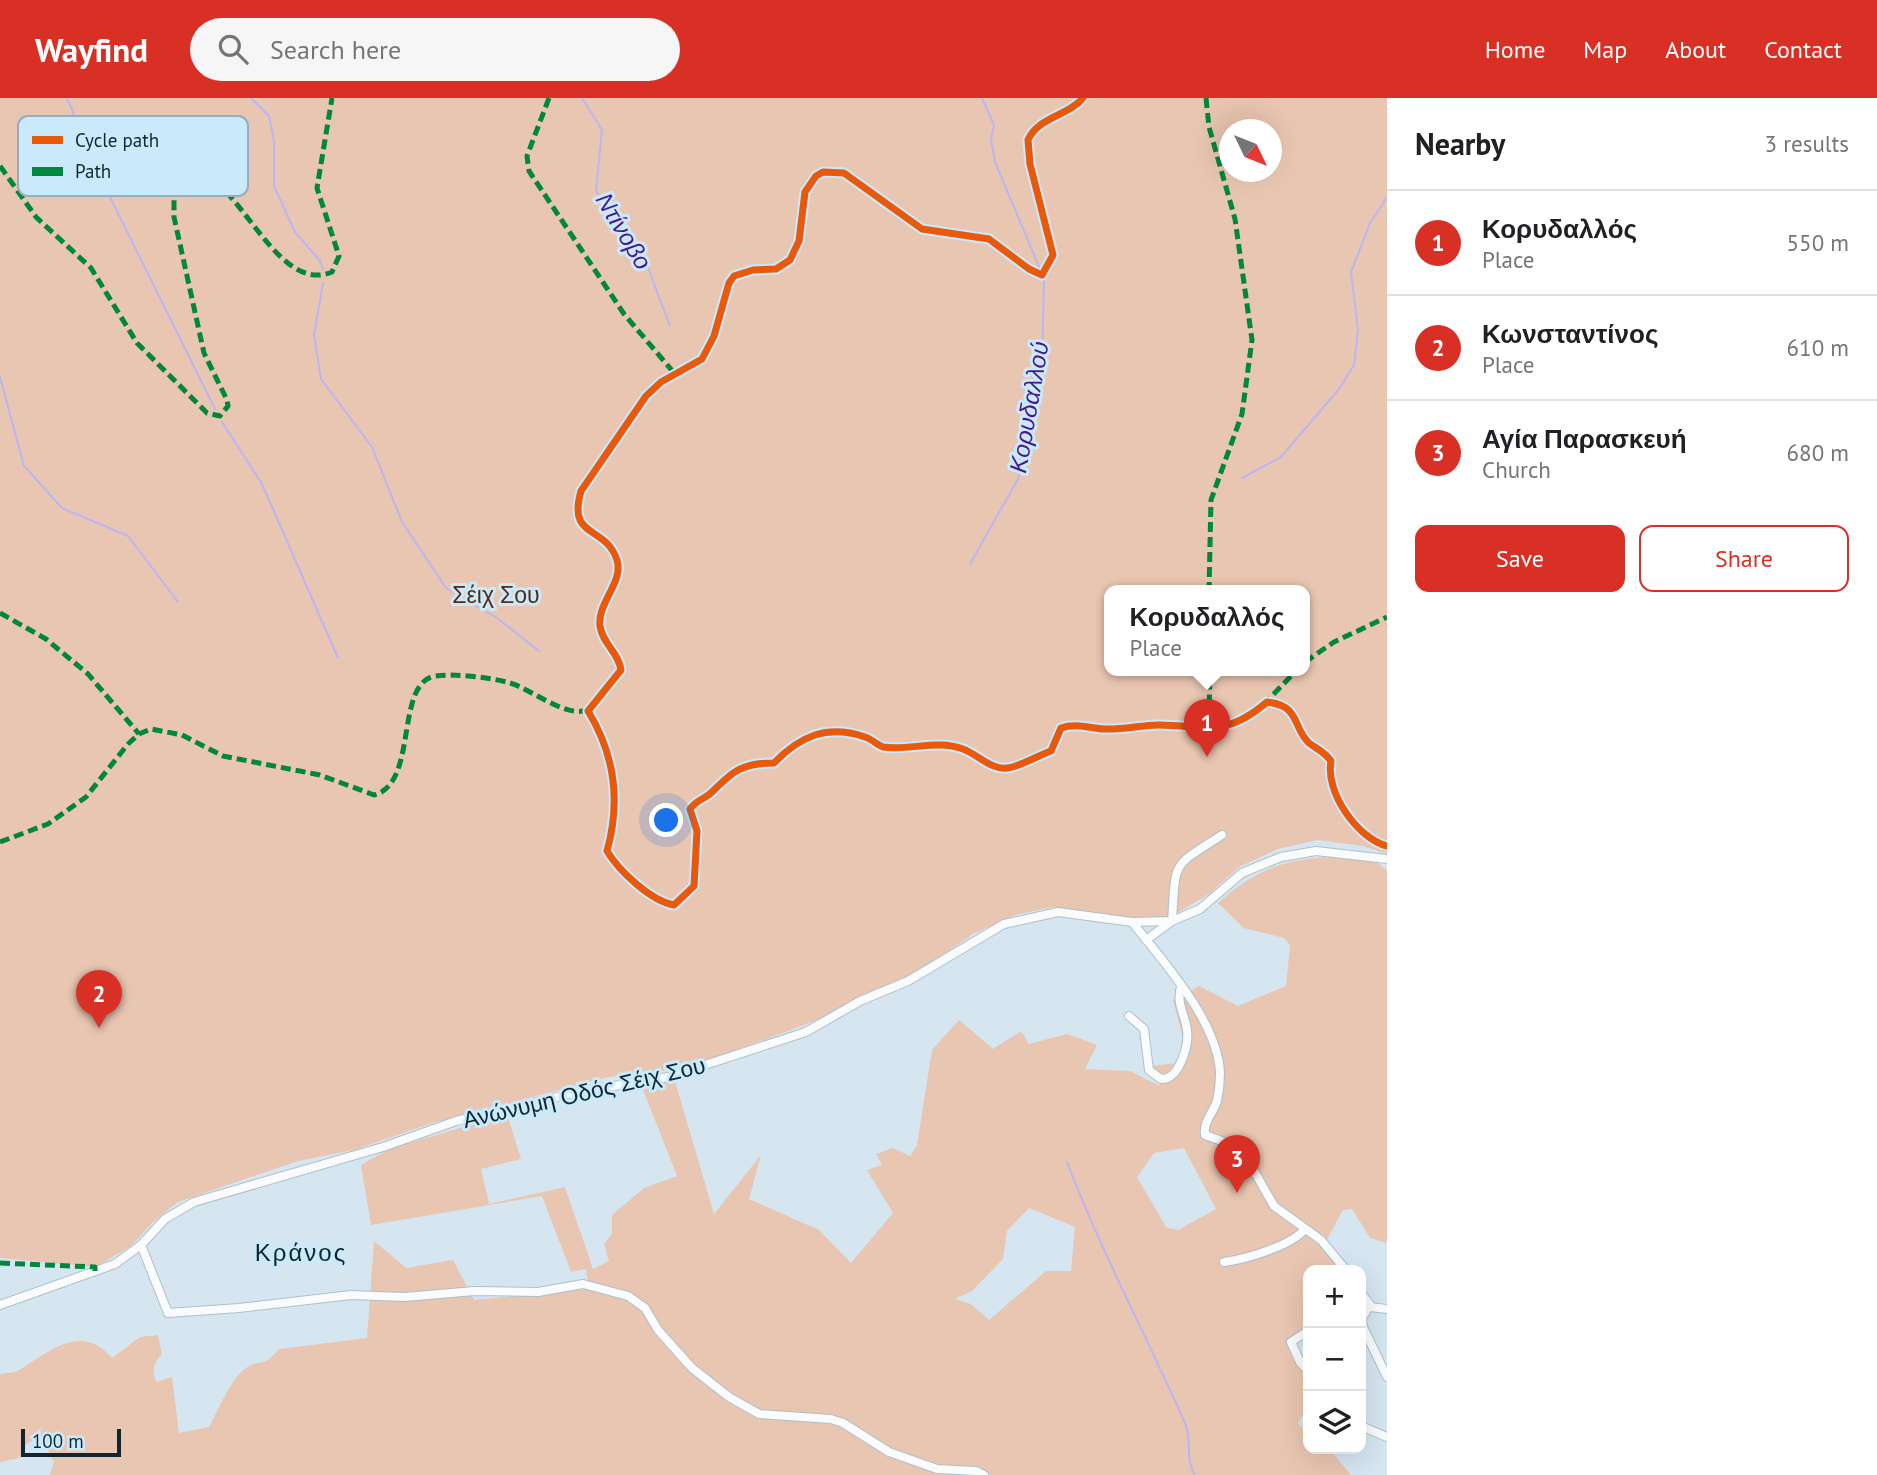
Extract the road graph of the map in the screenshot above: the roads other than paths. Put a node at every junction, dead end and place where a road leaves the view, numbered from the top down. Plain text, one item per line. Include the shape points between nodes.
1 (1222, 835) dead end
2 (1384, 861) edge
3 (1172, 921) junction
4 (1132, 922) junction
5 (1146, 940) junction
6 (1181, 987) junction
7 (1129, 1016) dead end
8 (1305, 1229) junction
9 (141, 1245) junction
10 (1224, 1262) dead end
11 (1342, 1265) edge
12 (1366, 1301) edge
13 (0, 1305) edge
14 (1370, 1307) junction
15 (1387, 1309) edge
16 (1366, 1312) edge
17 (1365, 1328) edge
18 (1303, 1334) edge
19 (1303, 1365) edge
20 (1387, 1377) edge
21 (1366, 1428) edge
22 (1387, 1437) edge
23 (984, 1475) edge

1 - 3 street via 1178,864
2 - 3 street, Ανώνυμη Οδός Σέιχ Σου via 1316,851 1281,857 1242,873 1199,909
3 - 4 street, Ανώνυμη Οδός Σέιχ Σου
3 - 5 street
4 - 5 street
4 - 9 street, Ανώνυμη Οδός Σέιχ Σου via 1058,912 1004,924 908,981 806,1032 668,1077 582,1091 456,1121 194,1202 165,1219
5 - 6 street
6 - 7 street via 1178,998 1188,1035 1170,1079 1161,1079 1149,1070 1144,1029
6 - 8 street via 1206,1026 1219,1069 1216,1102 1205,1135 1241,1148 1274,1206
8 - 10 street via 1264,1251
8 - 11 street
9 - 13 street, Ανώνυμη Οδός Σέιχ Σου via 96,1271
9 - 23 street via 168,1312 351,1294 405,1297 537,1292 583,1284 628,1296 645,1308 692,1368 759,1414 831,1419 889,1452 937,1469
12 - 14 street
14 - 15 street
14 - 16 street
17 - 20 street
18 - 19 street via 1291,1342
21 - 22 street

